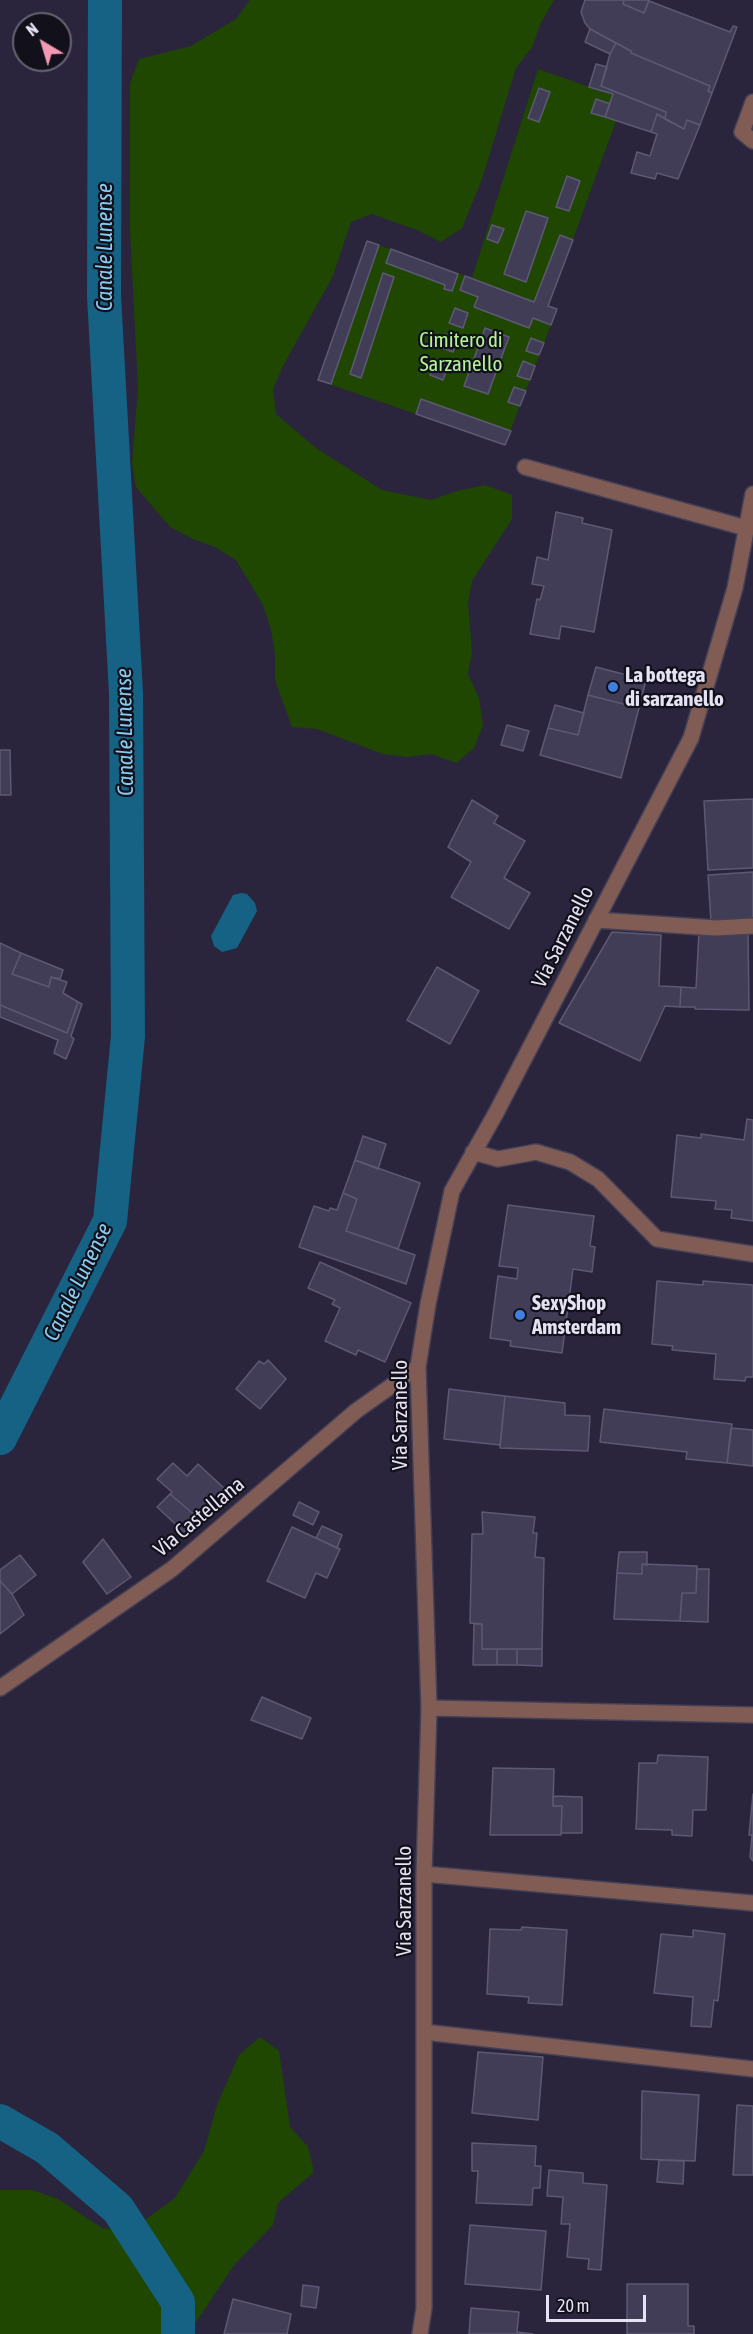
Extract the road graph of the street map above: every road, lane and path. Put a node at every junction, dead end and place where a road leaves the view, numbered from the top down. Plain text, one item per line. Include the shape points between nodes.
1 (753, 102) edge
2 (753, 141) edge
3 (525, 467) dead end
4 (753, 495) edge
5 (746, 528) junction
6 (747, 552) edge
7 (596, 920) junction
8 (753, 926) edge
9 (473, 1152) junction
10 (753, 1254) edge
11 (418, 1366) junction
12 (0, 1688) edge
13 (429, 1708) junction
14 (753, 1715) edge
15 (424, 1874) junction
16 (753, 1903) edge
17 (424, 2032) junction
18 (753, 2069) edge
19 (420, 2334) edge

1 - 2 street via 742,132
3 - 5 street
4 - 5 street, Via Sarzanello
5 - 6 street, Via Sarzanello
6 - 7 street, Via Sarzanello via 691,738
7 - 8 street via 717,928
7 - 9 street, Via Sarzanello
9 - 10 street via 498,1159 536,1152 570,1162 598,1179 657,1239
9 - 11 street, Via Sarzanello via 452,1191
11 - 12 street, Via Castellana via 356,1411 172,1569
11 - 13 street, Via Sarzanello
13 - 14 street
13 - 15 street, Via Sarzanello
15 - 16 street
15 - 17 street, Via Sarzanello
17 - 18 street
17 - 19 street, Via Sarzanello

